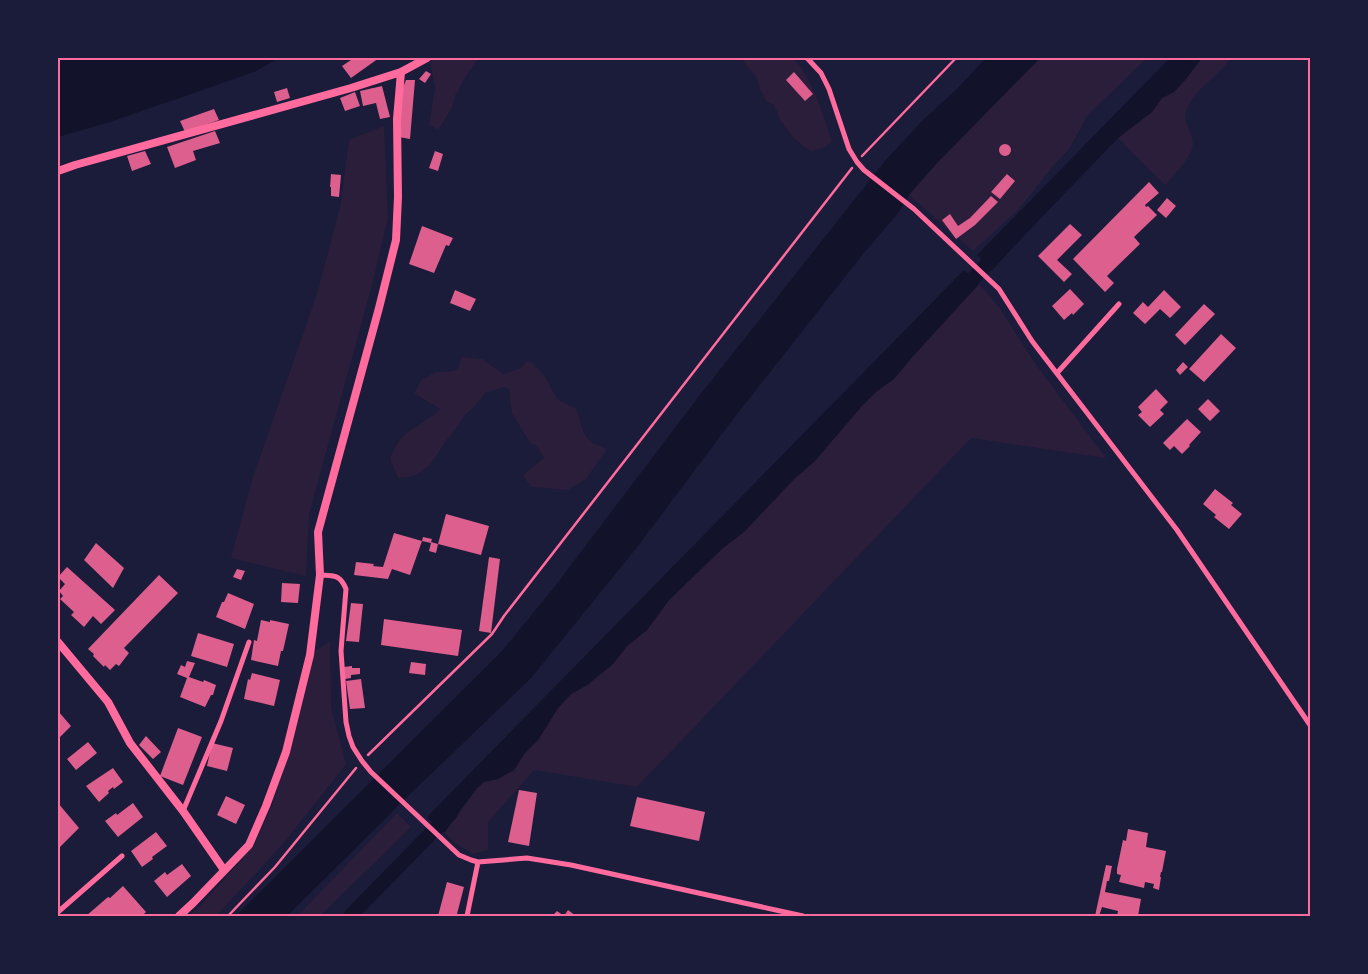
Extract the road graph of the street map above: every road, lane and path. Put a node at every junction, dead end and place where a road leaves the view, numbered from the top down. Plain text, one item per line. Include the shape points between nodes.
1 (427, 58) edge
2 (807, 58) edge
3 (956, 58) edge
4 (401, 72) junction
5 (856, 162) junction
6 (58, 171) edge
7 (1120, 304) dead end
8 (1057, 374) junction
9 (320, 575) junction
10 (58, 642) edge
11 (249, 642) dead end
12 (1310, 726) edge
13 (362, 761) junction
14 (182, 811) junction
15 (122, 856) dead end
16 (478, 862) junction
17 (224, 870) junction
18 (58, 912) edge
19 (178, 916) edge
20 (228, 916) edge
21 (467, 916) edge
22 (803, 916) edge

1 - 4 street
2 - 5 street via 829,89
3 - 5 path
4 - 6 street
4 - 9 street via 397,119 396,240 318,532
5 - 8 street via 914,209 999,289
5 - 13 path via 492,634
7 - 8 street
8 - 12 street via 1176,530
9 - 13 street via 336,576 346,589 341,651 346,722 353,747
9 - 17 street via 310,655 286,752 249,845
10 - 14 street via 108,702 130,743
11 - 14 street via 221,721
13 - 16 street via 459,855
13 - 20 path via 275,867
14 - 17 street
15 - 18 street
16 - 21 street
16 - 22 street via 527,858 571,865
17 - 19 street

